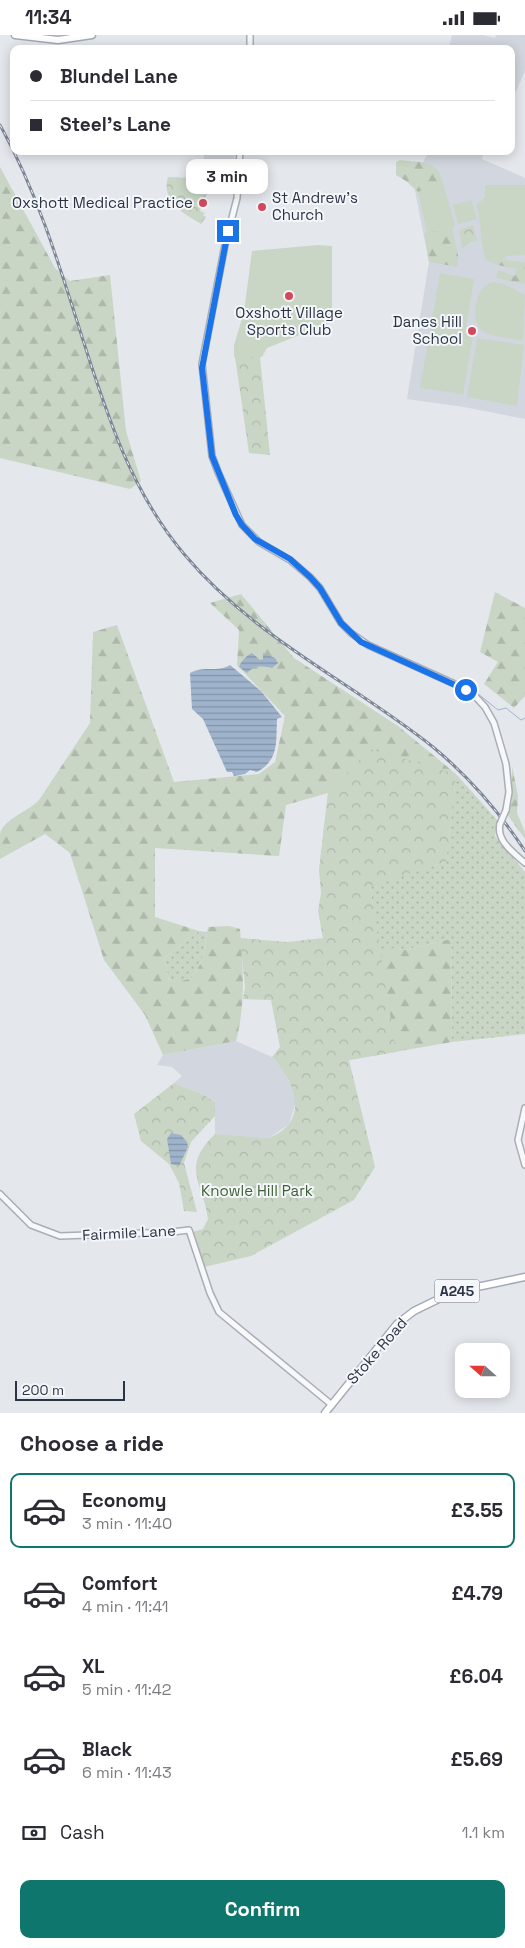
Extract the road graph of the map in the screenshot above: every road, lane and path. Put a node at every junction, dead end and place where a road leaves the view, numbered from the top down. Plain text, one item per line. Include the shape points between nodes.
1 (15, 35) edge
2 (92, 35) edge
3 (240, 155) edge
4 (525, 863) edge
5 (525, 1108) edge
6 (525, 1165) edge
7 (0, 1194) edge
8 (525, 1277) edge
9 (332, 1405) junction
10 (325, 1413) edge

1 - 2 main road via 58,40
3 - 4 street, bridge via 237,198 202,364 212,456 242,525 259,542 290,559 310,577 351,633 368,645 457,685 474,695 485,707 494,723 506,764 509,792 499,832 503,841
5 - 6 street via 518,1140
7 - 9 street, Fairmile Lane via 31,1225 60,1236 189,1230 219,1312
8 - 9 main road, Stoke Road / A245 via 453,1292 414,1311 397,1324
9 - 10 main road, Stoke Road / A245

